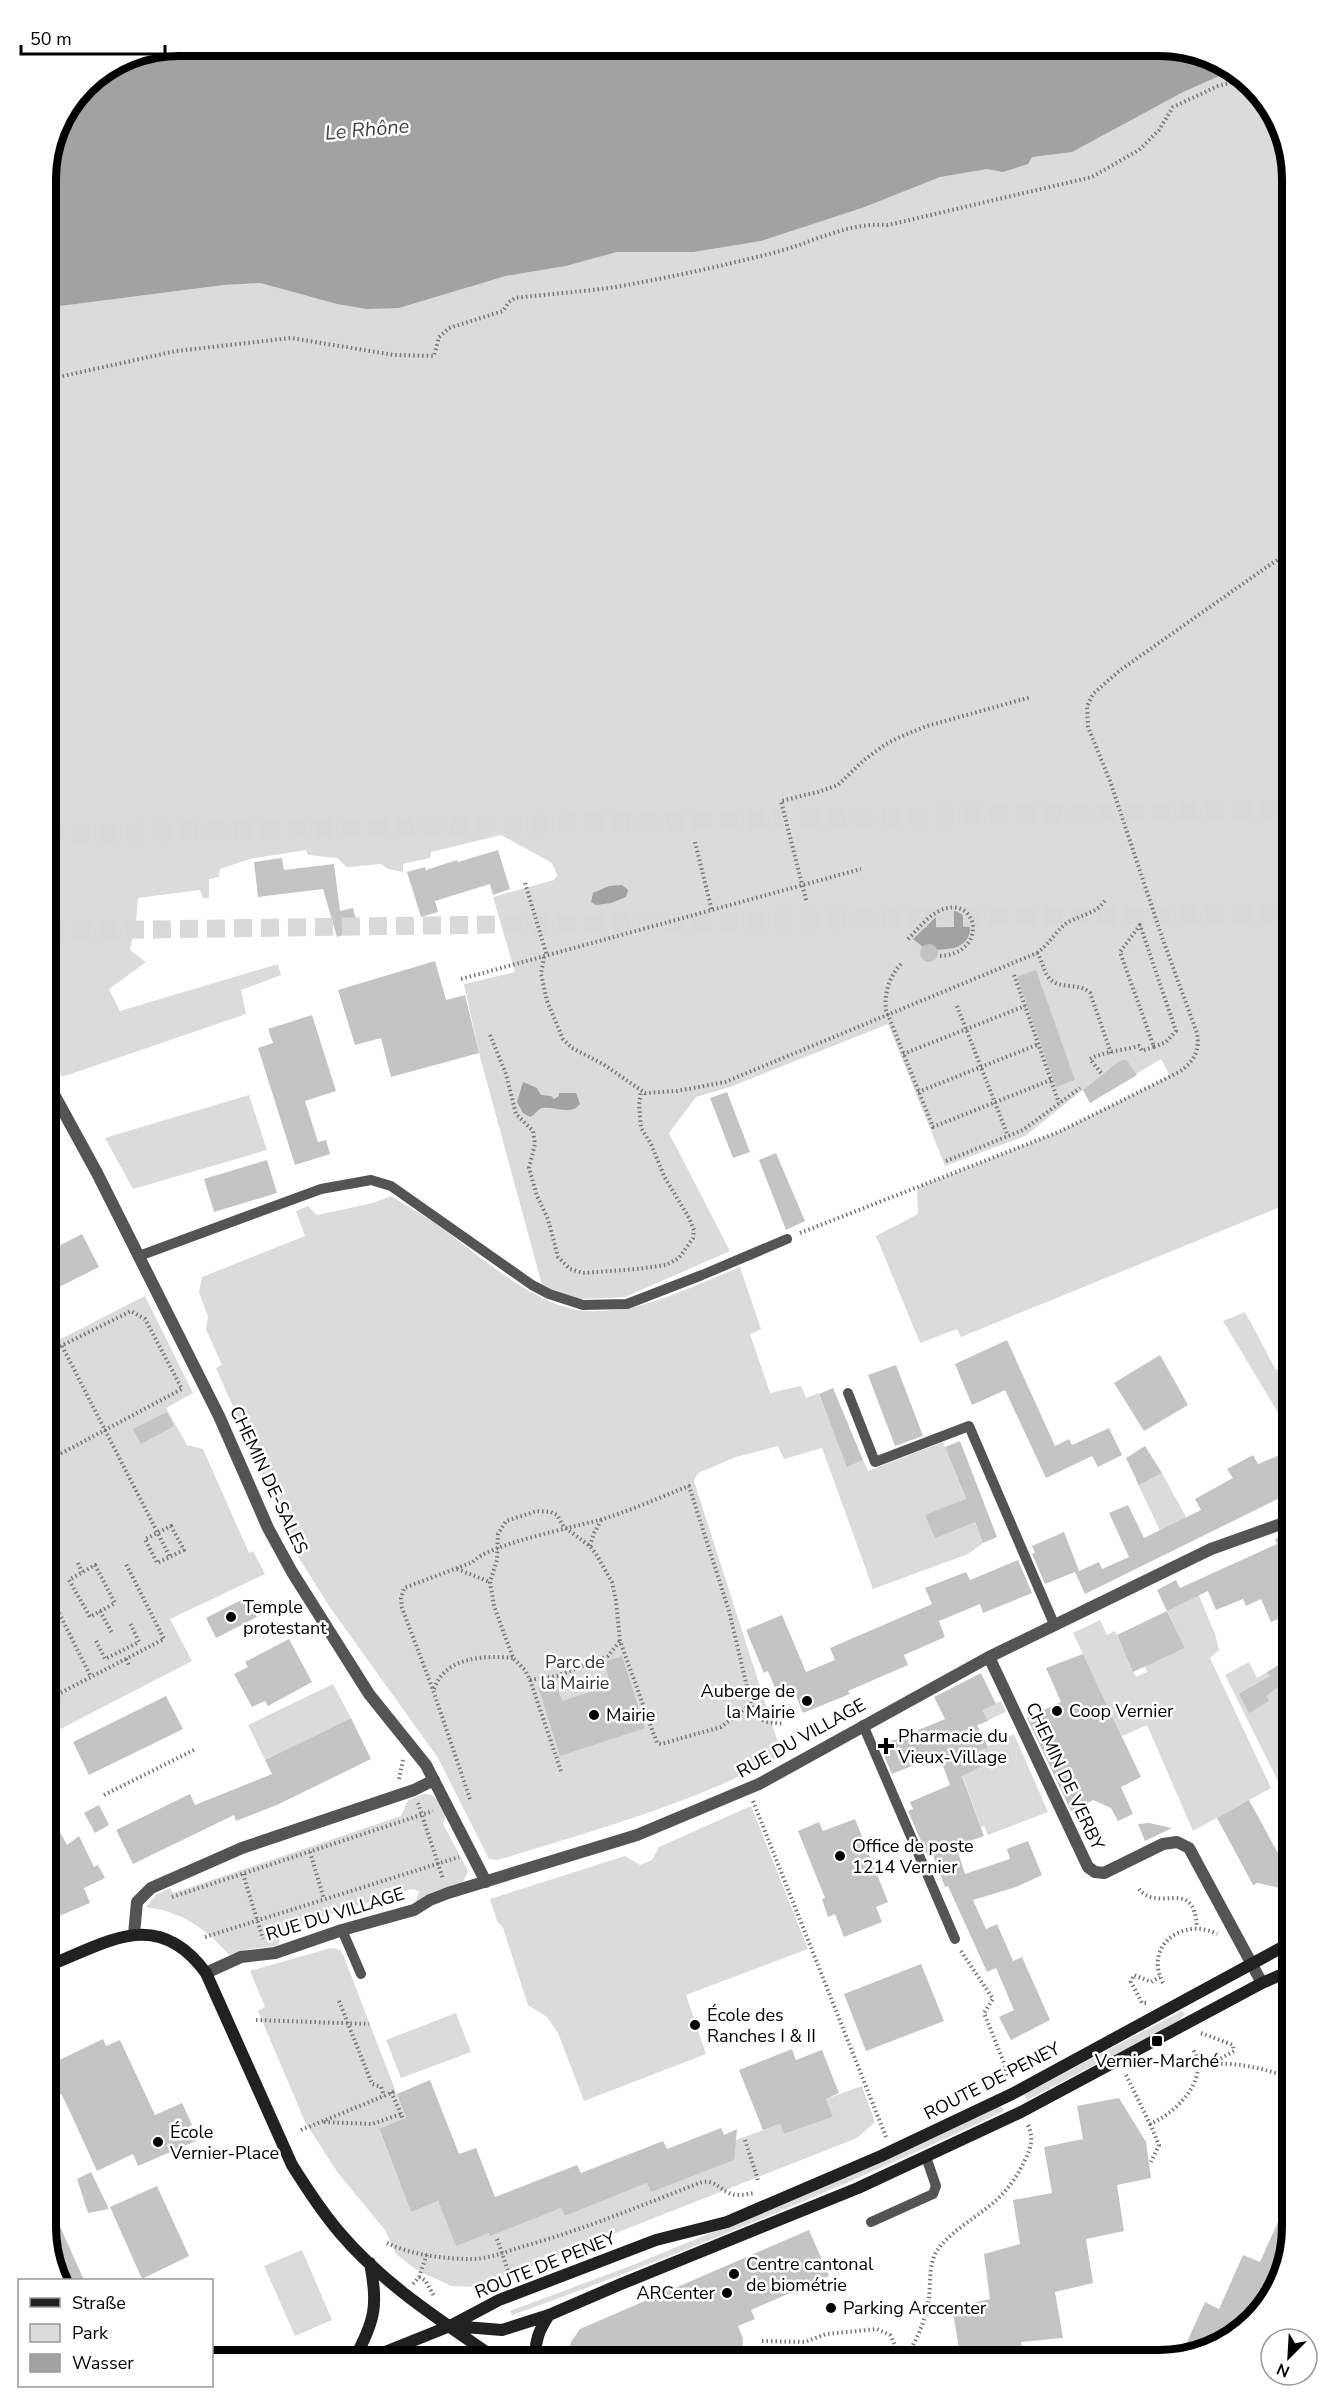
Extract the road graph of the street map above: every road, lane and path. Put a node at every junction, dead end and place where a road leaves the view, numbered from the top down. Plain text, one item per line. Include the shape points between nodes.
1 (1235, 82) edge
2 (56, 378) edge
3 (1282, 557) edge
4 (1031, 697) dead end
5 (695, 842) dead end
6 (861, 869) dead end
7 (525, 883) dead end
8 (803, 885) junction
9 (1106, 899) dead end
10 (807, 900) dead end
11 (711, 911) junction
12 (908, 939) dead end
13 (1037, 953) junction
14 (937, 956) dead end
15 (545, 957) junction
16 (902, 964) dead end
17 (1014, 975) dead end
18 (461, 979) dead end
19 (957, 1006) dead end
20 (1025, 1006) junction
21 (888, 1016) junction
22 (966, 1030) junction
23 (490, 1035) dead end
24 (1039, 1044) junction
25 (1154, 1047) junction
26 (1111, 1053) junction
27 (903, 1054) junction
28 (981, 1066) junction
29 (1101, 1073) dead end
30 (1051, 1080) junction
31 (1080, 1088) dead end
32 (641, 1091) junction
33 (918, 1092) junction
34 (56, 1098) edge
35 (995, 1102) junction
36 (1059, 1103) junction
37 (1008, 1136) junction
38 (946, 1161) dead end
39 (787, 1239) joint
40 (139, 1256) junction
41 (62, 1346) junction
42 (56, 1349) edge
43 (848, 1393) dead end
44 (105, 1430) junction
45 (56, 1455) edge
46 (603, 1519) junction
47 (1282, 1524) edge
48 (564, 1527) junction
49 (158, 1533) junction
50 (590, 1546) junction
51 (497, 1550) junction
52 (170, 1557) junction
53 (78, 1563) dead end
54 (126, 1564) dead end
55 (456, 1568) junction
56 (82, 1572) junction
57 (490, 1582) junction
58 (56, 1607) edge
59 (100, 1611) junction
60 (130, 1623) dead end
61 (1054, 1624) junction
62 (112, 1633) dead end
63 (96, 1641) dead end
64 (620, 1641) junction
65 (989, 1657) junction
66 (513, 1658) junction
67 (126, 1659) junction
68 (130, 1667) dead end
69 (91, 1677) junction
70 (530, 1680) junction
71 (433, 1690) junction
72 (56, 1695) joint
73 (60, 1703) dead end
74 (751, 1704) junction
75 (784, 1724) dead end
76 (862, 1725) junction
77 (194, 1750) dead end
78 (403, 1753) dead end
79 (561, 1771) dead end
80 (434, 1780) junction
81 (397, 1783) dead end
82 (754, 1787) junction
83 (105, 1795) dead end
84 (416, 1797) dead end
85 (470, 1799) dead end
86 (448, 1806) junction
87 (423, 1815) junction
88 (310, 1852) junction
89 (461, 1857) dead end
90 (439, 1864) junction
91 (243, 1874) junction
92 (486, 1882) junction
93 (446, 1888) dead end
94 (1139, 1889) dead end
95 (170, 1898) dead end
96 (324, 1899) junction
97 (257, 1920) junction
98 (1197, 1928) junction
99 (342, 1930) junction
100 (134, 1934) junction
101 (205, 1937) dead end
102 (1223, 1938) dead end
103 (955, 1940) dead end
104 (253, 1944) dead end
105 (1282, 1948) edge
106 (962, 1954) dead end
107 (56, 1961) edge
108 (1253, 1964) junction
109 (206, 1972) junction
110 (361, 1974) dead end
111 (1282, 1974) edge
112 (1160, 1977) junction
113 (1163, 1983) dead end
114 (1262, 1983) junction
115 (339, 2001) dead end
116 (1142, 2003) dead end
117 (256, 2020) dead end
118 (348, 2023) junction
119 (369, 2024) dead end
120 (1193, 2031) dead end
121 (1193, 2049) dead end
122 (1213, 2064) junction
123 (1198, 2067) junction
124 (1126, 2075) dead end
125 (1282, 2076) edge
126 (1007, 2084) dead end
127 (384, 2096) junction
128 (401, 2114) junction
129 (403, 2120) dead end
130 (320, 2121) junction
131 (1150, 2124) junction
132 (1028, 2125) dead end
133 (301, 2130) dead end
134 (745, 2140) dead end
135 (878, 2144) dead end
136 (926, 2157) junction
137 (1151, 2162) dead end
138 (758, 2180) dead end
139 (759, 2192) dead end
140 (872, 2222) dead end
141 (497, 2239) dead end
142 (387, 2243) dead end
143 (502, 2253) junction
144 (427, 2254) junction
145 (370, 2264) junction
146 (511, 2279) dead end
147 (425, 2280) dead end
148 (549, 2315) junction
149 (450, 2326) junction
150 (762, 2341) dead end
151 (359, 2349) edge
152 (392, 2349) edge
153 (483, 2349) edge
154 (535, 2349) edge
155 (897, 2350) edge
156 (910, 2350) edge

1 - 2 path via 1173,107 1159,130 1139,150 1092,177 888,225 849,228 775,252 695,270 616,286 515,298 503,311 449,328 439,337 434,356 394,355 291,338 273,339 176,351
3 - 39 path via 1119,671 1093,694 1087,706 1088,727 1197,1033 1194,1058 1179,1072 1061,1131
4 - 8 path via 902,735 838,785 781,801
5 - 11 path
6 - 8 path
7 - 15 path
8 - 10 path
8 - 11 path
9 - 13 path via 1095,911 1067,922
11 - 15 path
12 - 14 path via 938,912 961,909 974,923 971,940 957,952
13 - 21 path
13 - 26 path via 1050,980 1090,993
15 - 18 path
15 - 32 path via 541,974 563,1040
16 - 21 path via 886,991
17 - 20 path
19 - 22 path
20 - 22 path
20 - 24 path
21 - 27 path
21 - 32 path via 724,1082 677,1091
22 - 27 path
22 - 28 path
23 - 32 path via 506,1074 516,1114 533,1131 535,1144 529,1168 558,1257 570,1269 583,1273 666,1265 679,1258 693,1238 689,1218 641,1128
24 - 28 path
24 - 30 path
25 - 25 path via 1120,952 1140,925 1176,1031 1166,1042
25 - 26 path via 1142,1051 1139,1046
26 - 29 path via 1090,1059
27 - 33 path
28 - 33 path
28 - 35 path
30 - 35 path
30 - 36 path
31 - 36 path
33 - 35 path via 933,1127
34 - 40 street, CHEMIN DE-SALES
35 - 37 path
36 - 37 path via 1023,1130
37 - 38 path
39 - 40 lane via 627,1304 583,1305 532,1285 391,1186 371,1180 321,1189
40 - 80 street, CHEMIN DE-SALES via 292,1572 369,1694
41 - 42 path
41 - 44 path
41 - 44 path via 131,1311 146,1319 177,1379 181,1391
43 - 61 lane via 875,1462 969,1426
44 - 45 path
44 - 49 path
46 - 48 path
46 - 50 path
46 - 74 path via 689,1486 729,1611
47 - 61 street, RUE DU VILLAGE via 1212,1549
48 - 50 path
48 - 51 path
48 - 51 path via 557,1515 537,1510 506,1521 498,1534
49 - 52 path
49 - 52 path via 145,1539 157,1563
49 - 52 path via 171,1526 184,1550
50 - 64 path via 612,1582
51 - 55 path
51 - 57 path
53 - 56 path
54 - 67 path via 164,1639
55 - 57 path
55 - 71 path via 404,1588 401,1598
56 - 59 path via 69,1580 90,1617
56 - 59 path via 95,1565 115,1603
57 - 66 path via 494,1606
58 - 69 path
59 - 62 path
60 - 63 path via 139,1642 105,1659
61 - 65 street, RUE DU VILLAGE
64 - 70 path via 608,1656 557,1676
64 - 74 path via 657,1743 721,1727
65 - 76 street, RUE DU VILLAGE
65 - 108 street, CHEMIN DE VERBY via 1088,1867 1104,1873 1163,1844 1177,1842 1189,1848
66 - 70 path
66 - 71 path via 492,1656 462,1661 437,1680
67 - 68 path
67 - 69 path
69 - 72 path
70 - 79 path
71 - 85 path
72 - 73 path
74 - 75 path via 759,1718
76 - 82 street, RUE DU VILLAGE
76 - 103 lane
77 - 83 path
78 - 81 path via 404,1767
80 - 86 street, CHEMIN DE-SALES
80 - 100 street via 242,1848 152,1888 137,1902
82 - 92 street, RUE DU VILLAGE via 637,1834
82 - 135 path via 888,2140
84 - 87 path
86 - 87 path
86 - 92 street, CHEMIN DE-SALES
87 - 88 path
87 - 90 path
88 - 91 path
88 - 96 path
89 - 90 path
90 - 93 path
90 - 96 path
91 - 95 path
91 - 97 path
92 - 99 street, RUE DU VILLAGE via 430,1899 414,1910
94 - 98 path via 1153,1899 1188,1901 1197,1916
96 - 97 path
97 - 101 path
97 - 104 path via 264,1941
98 - 102 path
98 - 112 path via 1182,1932 1161,1947 1156,1958
99 - 109 street, RUE DU VILLAGE via 275,1953 241,1957
99 - 110 lane
100 - 107 main road via 107,1940
100 - 109 main road via 172,1942
105 - 108 main road, ROUTE DE PENEY
106 - 126 path via 993,1999 984,2013 1006,2068
108 - 114 street, CHEMIN DE VERBY
108 - 149 main road, ROUTE DE PENEY via 1012,2094 881,2156 727,2222 656,2240 505,2298
109 - 145 main road via 292,2165 310,2195
111 - 114 main road, ROUTE DE PENEY
112 - 113 path
112 - 116 path via 1151,1982 1134,1975 1131,1982
114 - 136 main road, ROUTE DE PENEY via 1032,2107
115 - 118 path
117 - 118 path
118 - 119 path
118 - 127 path via 372,2084 381,2087
120 - 122 path via 1233,2044 1234,2051
121 - 123 path
122 - 123 path
122 - 125 path via 1262,2069
123 - 131 path via 1197,2078 1182,2099 1160,2120
124 - 131 path
127 - 128 path via 394,2092
127 - 130 path
128 - 129 path
128 - 130 path via 372,2124
130 - 133 path
131 - 137 path via 1159,2145
132 - 156 path via 1032,2141 1018,2175 1003,2194 938,2249 932,2261 923,2321
134 - 138 path
136 - 140 lane via 936,2186 933,2194
136 - 148 main road, ROUTE DE PENEY
139 - 143 path via 730,2194 717,2184 702,2182 564,2235
141 - 143 path
142 - 144 path
143 - 144 path via 472,2259
143 - 146 path
144 - 147 path via 419,2277
145 - 149 main road
145 - 151 main road via 374,2314
148 - 149 main road, ROUTE DE PENEY via 502,2330
148 - 154 main road
149 - 152 main road
149 - 153 main road
150 - 155 path via 806,2342 826,2334 877,2329 890,2336

